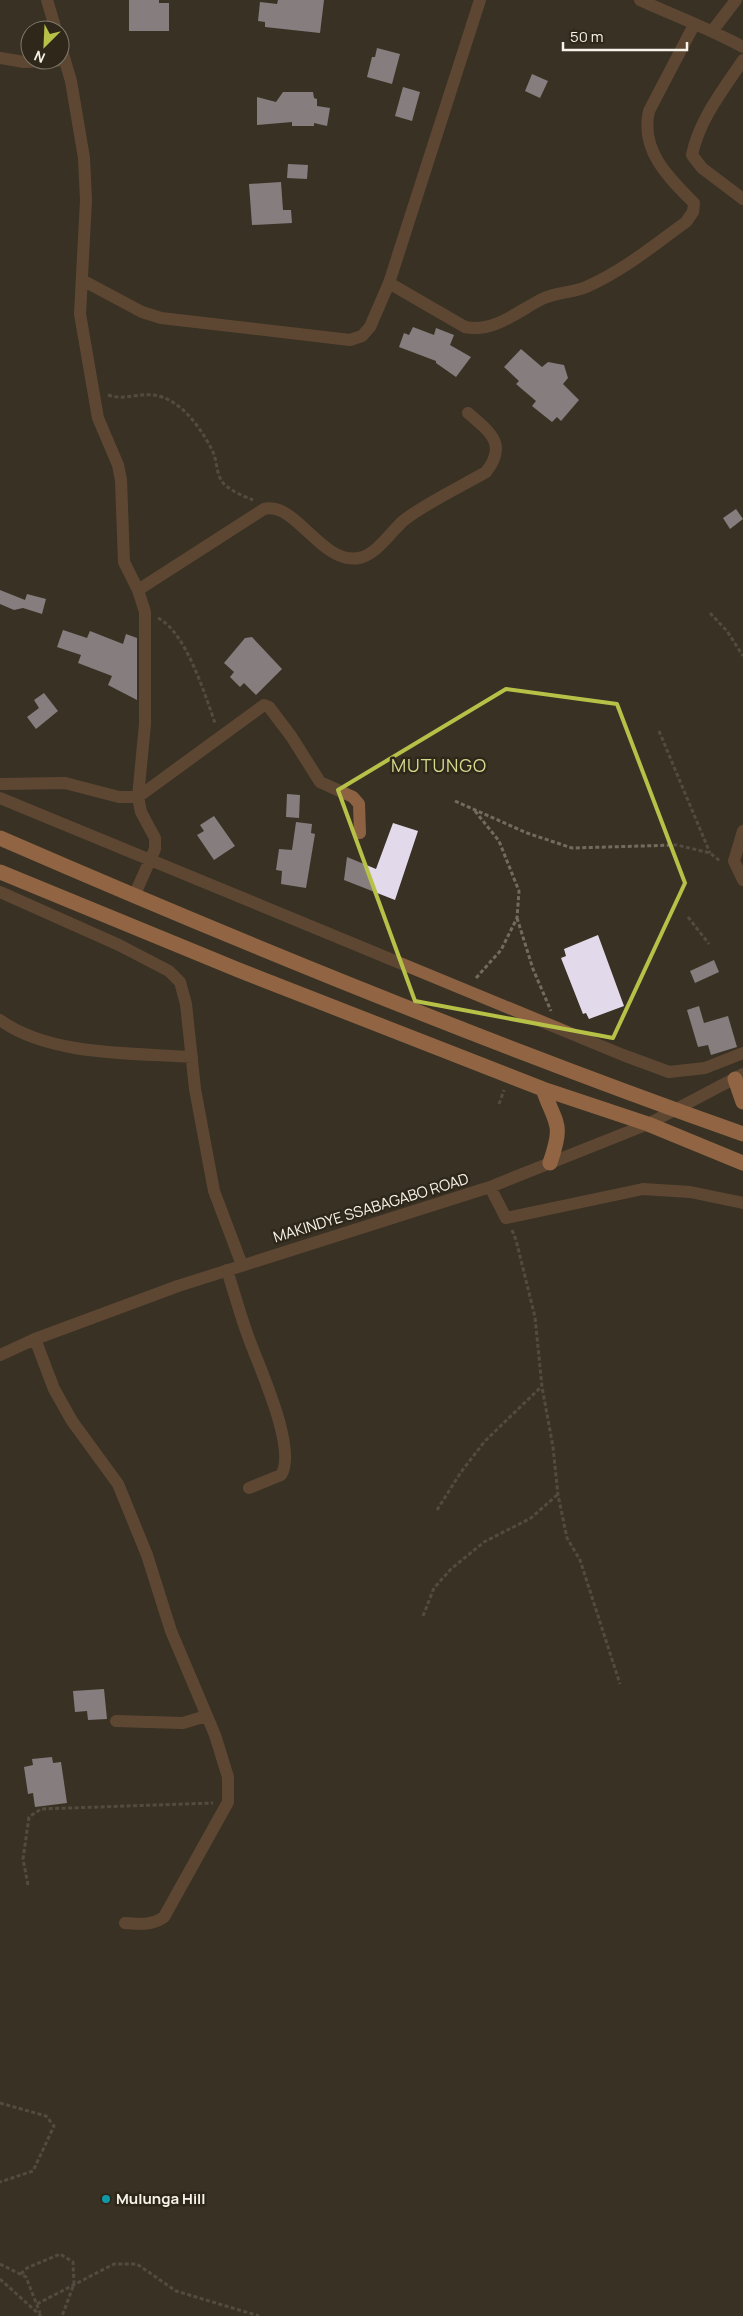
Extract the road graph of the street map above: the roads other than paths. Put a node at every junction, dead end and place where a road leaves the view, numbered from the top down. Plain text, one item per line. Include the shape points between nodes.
1 (47, 0) edge
2 (480, 0) edge
3 (640, 0) edge
4 (736, 0) edge
5 (53, 20) edge
6 (694, 25) junction
7 (713, 30) junction
8 (743, 47) edge
9 (0, 58) edge
10 (743, 60) edge
11 (20, 61) edge
12 (68, 70) edge
13 (743, 199) edge
14 (82, 280) junction
15 (389, 283) junction
16 (468, 413) dead end
17 (138, 590) junction
18 (0, 784) edge
19 (138, 797) junction
20 (0, 798) edge
21 (743, 830) edge
22 (360, 834) dead end
23 (0, 838) edge
24 (152, 861) junction
25 (0, 872) edge
26 (743, 880) edge
27 (0, 892) edge
28 (134, 896) junction
29 (0, 1020) edge
30 (743, 1053) edge
31 (192, 1056) junction
32 (739, 1076) edge
33 (542, 1089) junction
34 (743, 1102) edge
35 (673, 1109) junction
36 (648, 1124) junction
37 (743, 1134) edge
38 (550, 1163) junction
39 (743, 1163) edge
40 (490, 1187) junction
41 (743, 1203) edge
42 (242, 1265) junction
43 (227, 1270) junction
44 (35, 1339) junction
45 (0, 1354) edge
46 (249, 1488) dead end
47 (206, 1716) junction
48 (116, 1721) dead end
49 (125, 1923) dead end

1 - 5 street
2 - 15 street
3 - 6 street
4 - 7 street
6 - 7 street
6 - 15 street via 649,111 647,123 654,157 694,203 693,212 686,222 620,269 585,287 552,295 497,324 477,330 465,327
7 - 8 street
9 - 11 street
10 - 13 street via 710,110 695,138 692,155 702,168
12 - 14 street via 84,158 86,200
14 - 15 street via 142,312 161,318 350,340 362,336 370,327
14 - 17 street via 80,314 91,380 98,418 118,464 124,562
16 - 17 street via 491,433 497,446 494,462 486,472 405,520 361,558 345,558 330,551 288,516 270,507
17 - 19 street via 145,612 145,724
18 - 19 street via 65,783 119,797
19 - 22 street via 259,707 269,707 320,782 353,797 359,804
19 - 24 street via 141,812 155,838
20 - 24 street
21 - 26 street via 734,861
23 - 28 highway
24 - 28 street
24 - 30 street via 669,1072 705,1068
25 - 33 highway
27 - 31 street via 169,971 182,989
28 - 35 highway
29 - 31 street via 34,1038 71,1046 110,1052
31 - 42 street via 214,1191
32 - 34 highway
32 - 35 street, MAKINDYE SSABAGABO ROAD
33 - 36 highway
33 - 38 highway via 558,1124
35 - 36 street, MAKINDYE SSABAGABO ROAD
35 - 37 highway
36 - 38 street, MAKINDYE SSABAGABO ROAD
36 - 39 highway
38 - 40 street, MAKINDYE SSABAGABO ROAD
40 - 41 street via 506,1218 643,1189 690,1192
40 - 42 street, MAKINDYE SSABAGABO ROAD
42 - 43 street, MAKINDYE SSABAGABO ROAD
43 - 44 street, MAKINDYE SSABAGABO ROAD
43 - 46 street via 247,1335 272,1397 286,1451 287,1464 281,1475
44 - 45 street, MAKINDYE SSABAGABO ROAD
44 - 47 street via 54,1389 72,1421 118,1484 147,1555 171,1631
47 - 48 street via 183,1723
47 - 49 street via 228,1777 228,1802 164,1917 145,1925

